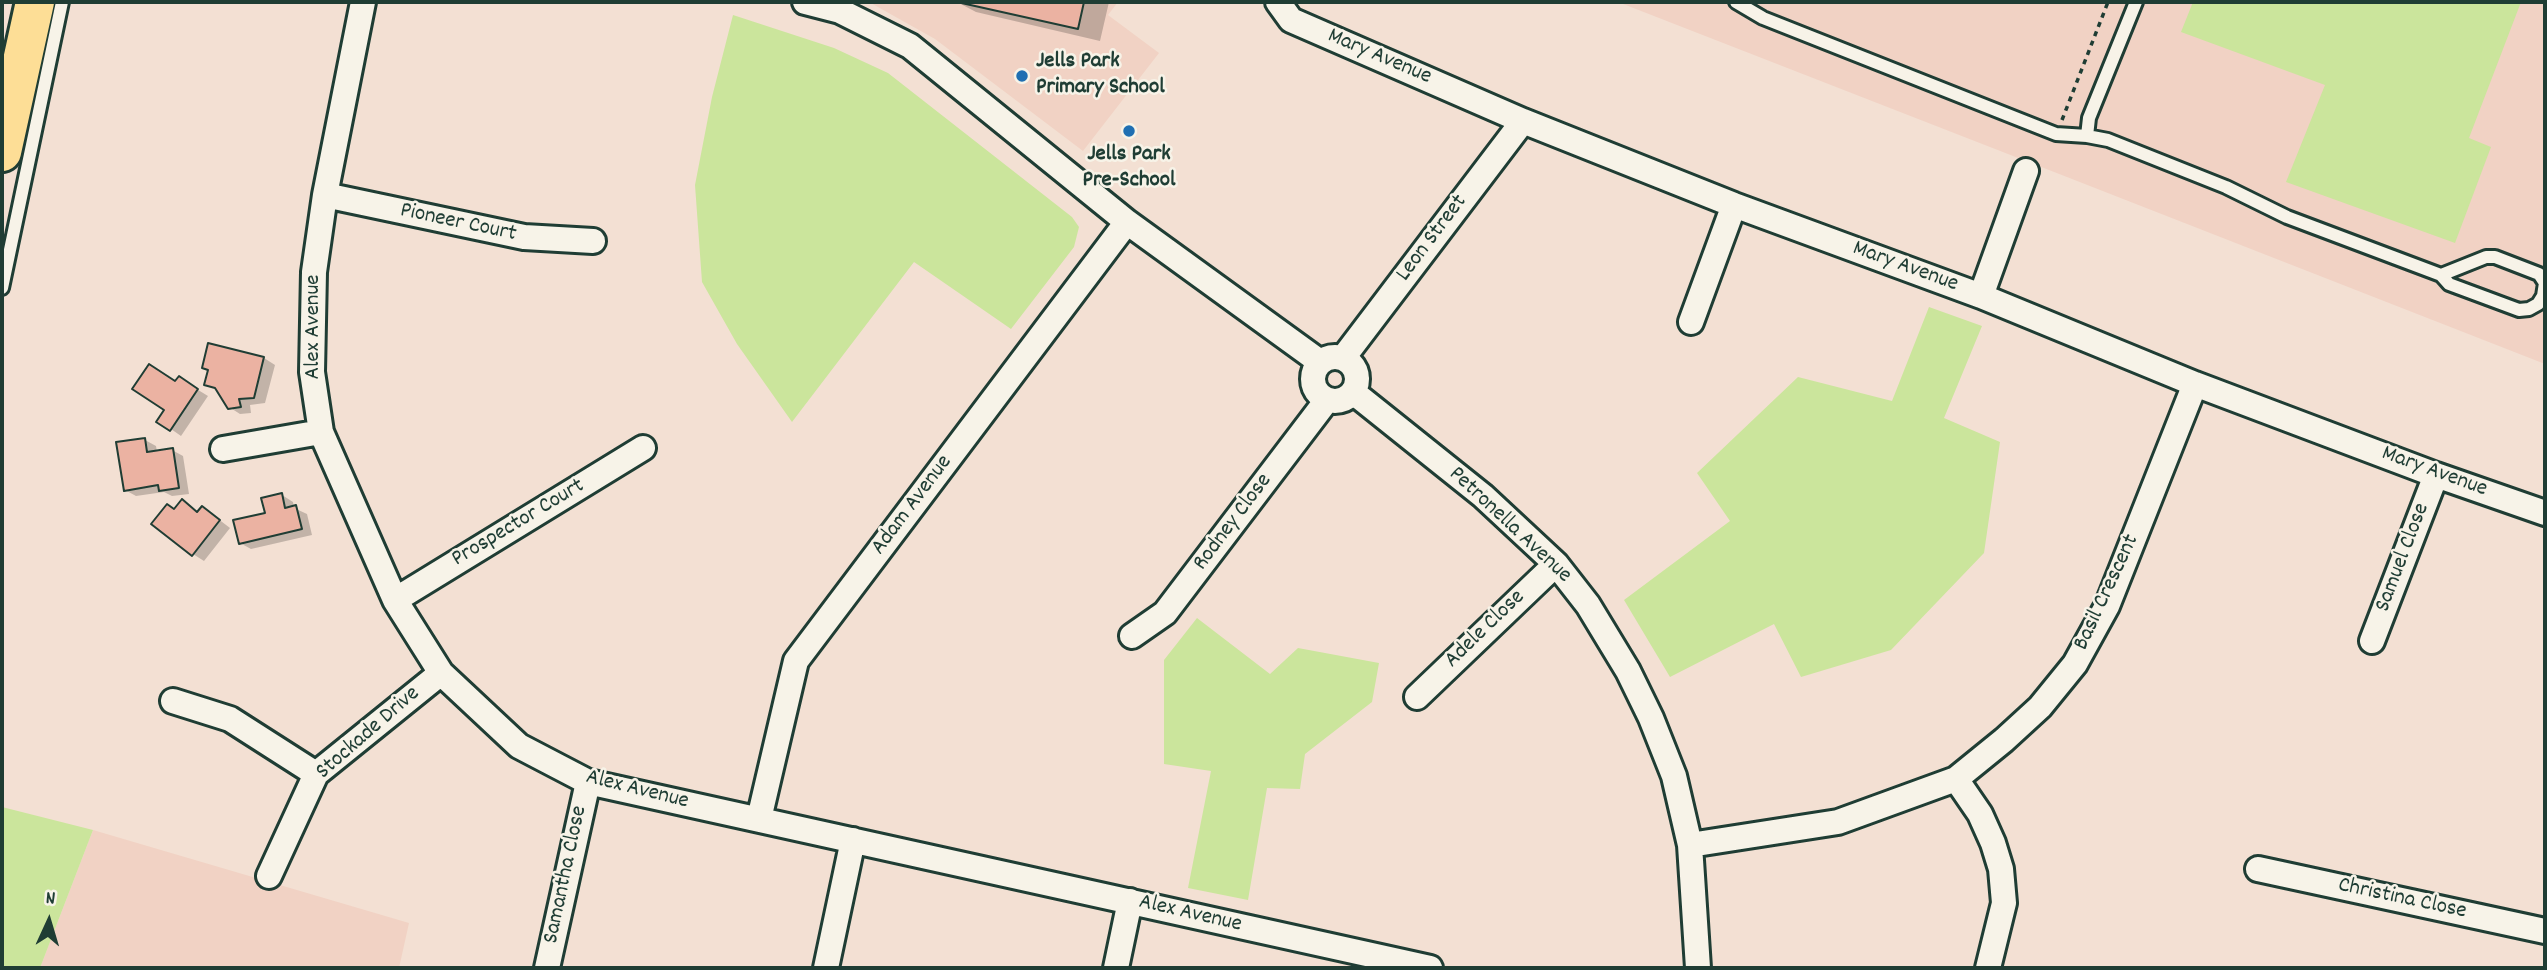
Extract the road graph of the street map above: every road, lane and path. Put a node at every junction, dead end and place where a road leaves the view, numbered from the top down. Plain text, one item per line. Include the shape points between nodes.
1 (35, 2) edge
2 (62, 2) edge
3 (363, 2) edge
4 (805, 2) edge
5 (1278, 2) edge
6 (1735, 2) edge
7 (2108, 2) edge
8 (2136, 2) edge
9 (1522, 121) junction
10 (2056, 134) junction
11 (2087, 135) junction
12 (3, 142) edge
13 (2026, 171) dead end
14 (325, 195) junction
15 (1734, 205) junction
16 (1127, 222) junction
17 (593, 241) dead end
18 (2441, 275) junction
19 (2, 288) edge
20 (1981, 296) junction
21 (1691, 322) dead end
22 (1332, 360) junction
23 (2195, 384) junction
24 (1353, 392) junction
25 (1327, 400) junction
26 (321, 432) junction
27 (643, 448) dead end
28 (223, 449) dead end
29 (2436, 475) junction
30 (2545, 513) edge
31 (1556, 564) junction
32 (395, 600) junction
33 (1132, 636) dead end
34 (2372, 641) dead end
35 (441, 673) junction
36 (1417, 697) dead end
37 (173, 701) dead end
38 (316, 774) junction
39 (1956, 779) junction
40 (588, 782) junction
41 (759, 819) junction
42 (853, 840) junction
43 (1690, 845) junction
44 (2258, 869) dead end
45 (269, 876) dead end
46 (1130, 901) junction
47 (2545, 931) edge
48 (1416, 967) edge
49 (547, 968) edge
50 (826, 968) edge
51 (1116, 968) edge
52 (1698, 968) edge
53 (1988, 968) edge

1 - 12 main road
2 - 19 lane
3 - 14 street, Alex Avenue
4 - 16 street via 840,11 910,46
5 - 9 street, Mary Avenue via 1291,20
6 - 10 lane via 1763,18
7 - 10 path
8 - 11 lane via 2089,118
9 - 15 street, Mary Avenue
9 - 22 street, Leon Street
10 - 11 lane
11 - 18 lane
13 - 20 street
14 - 17 street, Pioneer Court via 524,237
14 - 26 street, Alex Avenue via 314,272 312,372
15 - 20 street, Mary Avenue
15 - 21 street
16 - 22 street
16 - 41 street, Adam Avenue via 796,661
18 - 18 lane via 2496,257 2539,274 2543,296 2538,304 2519,310 2449,284
20 - 23 street, Mary Avenue
22 - 24 street via 1350,362 1357,373
22 - 25 street via 1313,375 1320,396
23 - 29 street, Mary Avenue
23 - 39 street, Basil Crescent via 2107,606 2075,664 2040,706
24 - 25 street via 1337,401
24 - 31 street, Petronella Avenue via 1483,496
25 - 33 street, Rodney Close via 1165,613
26 - 28 street
26 - 32 street, Alex Avenue
27 - 32 street, Prospector Court
29 - 30 street, Mary Avenue
29 - 34 street, Samuel Close
31 - 36 street, Adele Close
31 - 43 street, Petronella Avenue via 1588,604 1651,718 1674,776
32 - 35 street, Alex Avenue
35 - 38 street, Stockade Drive
35 - 40 street, Alex Avenue via 519,746
37 - 38 street via 230,719
38 - 45 street, Stockade Drive
39 - 43 street, Basil Crescent via 1838,822
39 - 53 street via 1980,814 2001,869 2004,903
40 - 41 street, Alex Avenue
40 - 49 street, Samantha Close
41 - 42 street, Alex Avenue
42 - 46 street, Alex Avenue
42 - 50 street
43 - 52 street, Petronella Avenue
44 - 47 street, Christina Close
46 - 48 street, Alex Avenue
46 - 51 street

